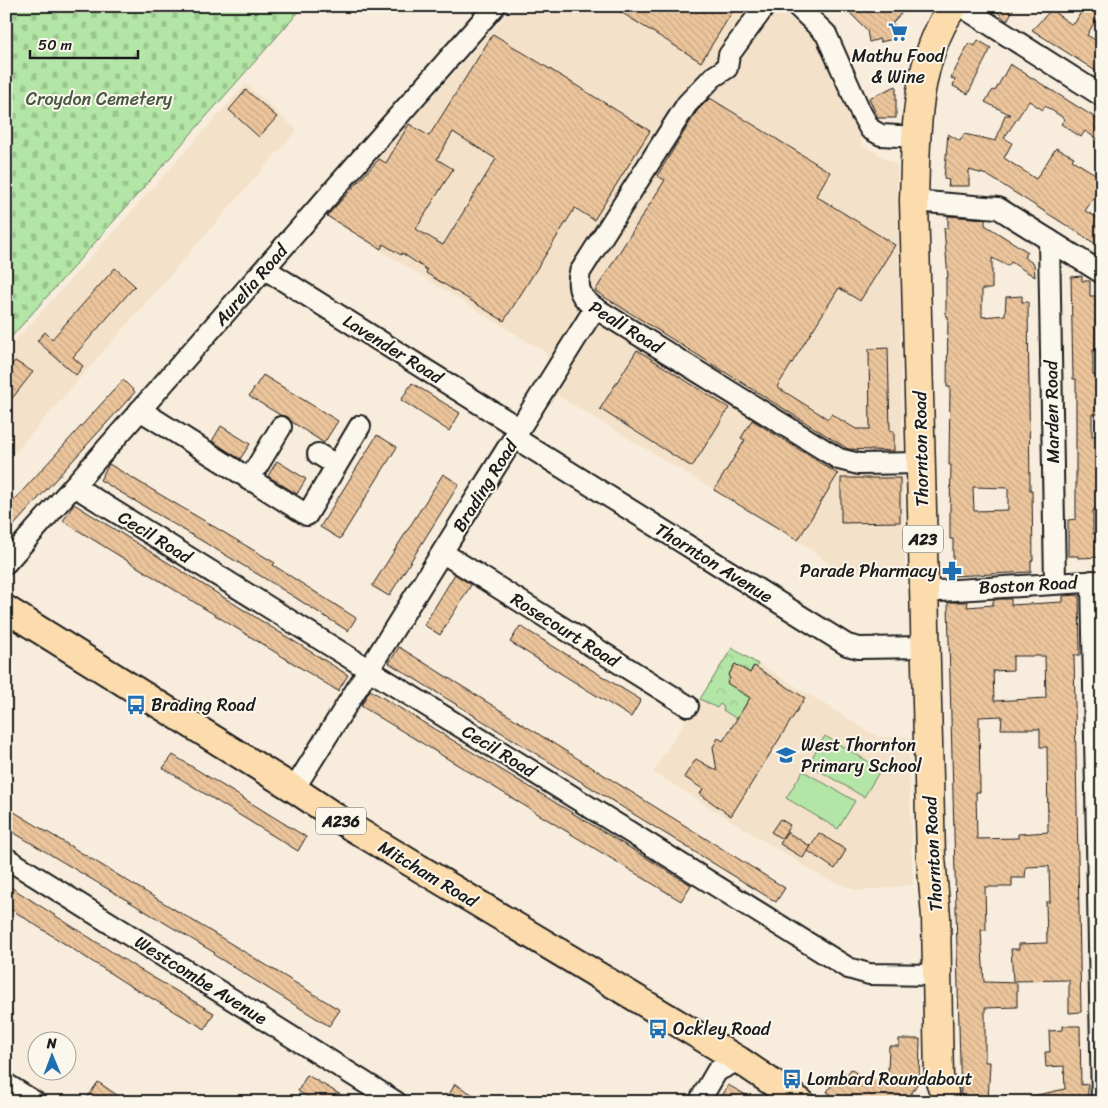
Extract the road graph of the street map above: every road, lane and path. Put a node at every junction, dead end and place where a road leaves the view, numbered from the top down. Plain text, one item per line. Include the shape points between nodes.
1 (495, 6) edge
2 (765, 6) edge
3 (797, 6) edge
4 (953, 6) edge
5 (961, 6) edge
6 (1102, 96) edge
7 (916, 137) junction
8 (914, 201) junction
9 (1049, 240) junction
10 (265, 269) junction
11 (1102, 273) edge
12 (595, 308) junction
13 (140, 410) junction
14 (360, 426) dead end
15 (281, 427) dead end
16 (518, 434) junction
17 (318, 454) dead end
18 (921, 463) junction
19 (336, 465) junction
20 (249, 480) junction
21 (74, 486) junction
22 (443, 553) junction
23 (6, 563) edge
24 (1097, 581) edge
25 (1056, 583) junction
26 (924, 592) junction
27 (6, 610) edge
28 (925, 648) junction
29 (369, 670) junction
30 (688, 706) dead end
31 (294, 790) junction
32 (6, 858) edge
33 (937, 975) junction
34 (738, 1060) junction
35 (6, 1084) edge
36 (941, 1090) edge
37 (35, 1102) edge
38 (396, 1102) edge
39 (700, 1102) edge
40 (801, 1102) edge
41 (926, 1102) edge
42 (1102, 1102) edge

1 - 10 street, Aurelia Road
2 - 12 street, Peall Road via 729,55 728,68 713,77 687,104 580,272 579,291 584,300
3 - 7 street via 826,34 870,129 881,135
4 - 7 highway, Thornton Road / A23 via 935,36 928,58
5 - 6 street
7 - 8 highway, Thornton Road / A23
8 - 9 street via 998,208
8 - 18 highway, Thornton Road / A23
9 - 11 street
9 - 25 street, Marden Road
10 - 13 street, Aurelia Road
10 - 16 street, Lavender Road
12 - 16 street, Brading Road
12 - 18 street, Peall Road via 838,459 859,464
13 - 20 street
13 - 21 street, Aurelia Road
14 - 19 street
15 - 20 street
16 - 22 street, Brading Road
16 - 28 street, Thornton Avenue via 847,645 859,648
17 - 19 street
18 - 26 highway, Thornton Road / A23
19 - 20 street via 307,515
21 - 23 street, Aurelia Road
21 - 29 street, Cecil Road
22 - 29 street, Brading Road
22 - 30 street, Rosecourt Road
24 - 25 street, Boston Road
24 - 42 street
25 - 26 street, Boston Road
26 - 28 highway, Thornton Road / A23
27 - 31 main road, Mitcham Road / A236
28 - 33 highway, Thornton Road / A23
29 - 31 street, Brading Road
29 - 33 street, Cecil Road via 848,968 876,975
31 - 34 main road, Mitcham Road / A236
32 - 38 street, Westcombe Avenue
33 - 36 highway, Thornton Road / A23
34 - 39 street via 717,1071
34 - 40 main road, Mitcham Road / A236
35 - 37 street
36 - 41 highway, Thornton Road / A23

